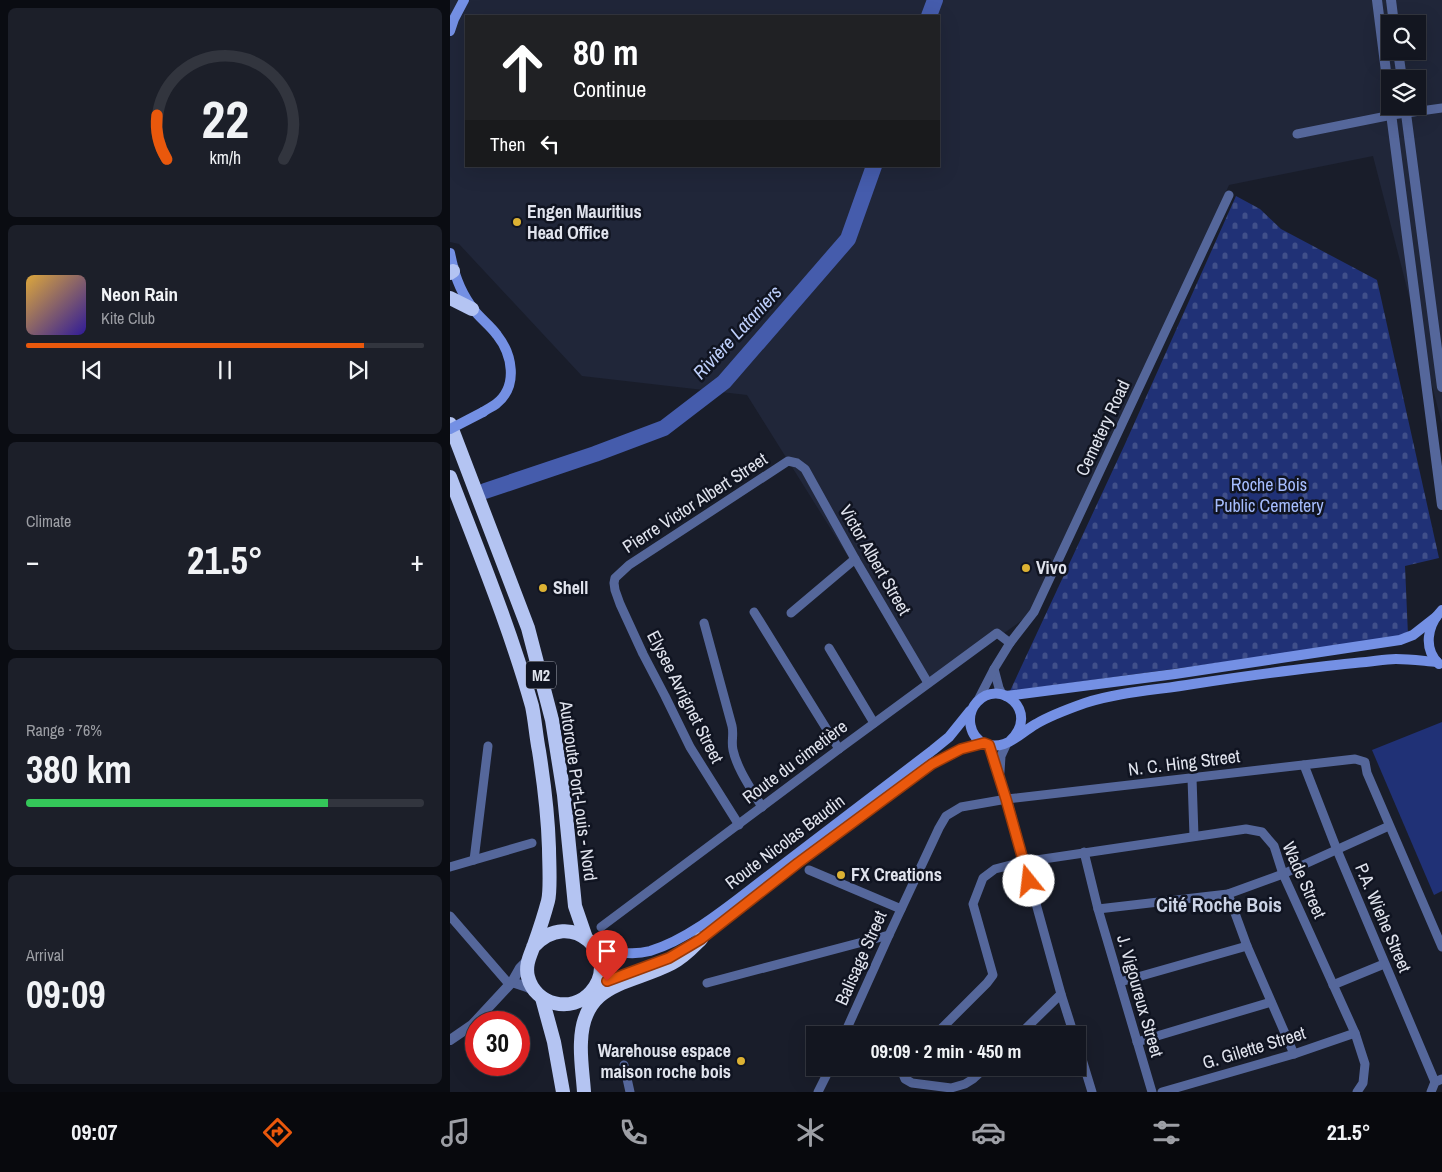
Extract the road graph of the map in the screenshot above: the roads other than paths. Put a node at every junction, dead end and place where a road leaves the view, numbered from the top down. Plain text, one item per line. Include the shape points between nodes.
1 (464, 0) edge
2 (1377, 0) edge
3 (1391, 0) edge
4 (1393, 15) edge
5 (450, 31) edge
6 (1386, 70) edge
7 (1442, 108) edge
8 (1426, 109) edge
9 (1381, 111) edge
10 (1392, 115) edge
11 (1407, 115) edge
12 (1297, 134) dead end
13 (1229, 195) dead end
14 (450, 253) edge
15 (451, 272) edge
16 (450, 298) edge
17 (472, 309) junction
18 (1442, 387) edge
19 (450, 424) edge
20 (450, 428) edge
21 (788, 462) joint
22 (450, 478) edge
23 (1442, 505) edge
24 (855, 558) junction
25 (618, 575) joint
26 (754, 612) dead end
27 (791, 612) dead end
28 (1439, 614) edge
29 (704, 622) dead end
30 (1010, 643) junction
31 (829, 648) dead end
32 (1440, 664) edge
33 (994, 669) junction
34 (928, 683) junction
35 (1004, 695) junction
36 (975, 705) junction
37 (874, 723) junction
38 (1008, 742) junction
39 (987, 744) junction
40 (488, 746) dead end
41 (839, 749) junction
42 (1304, 765) junction
43 (1192, 778) junction
44 (1000, 781) junction
45 (1006, 799) junction
46 (762, 807) junction
47 (739, 825) junction
48 (1390, 826) junction
49 (1194, 836) junction
50 (532, 843) dead end
51 (1337, 850) junction
52 (1084, 852) junction
53 (474, 860) junction
54 (1024, 862) junction
55 (450, 866) edge
56 (809, 870) dead end
57 (1283, 874) junction
58 (1228, 894) junction
59 (901, 909) junction
60 (1098, 909) junction
61 (450, 916) edge
62 (601, 928) dead end
63 (889, 935) junction
64 (701, 939) junction
65 (590, 942) junction
66 (1247, 946) junction
67 (534, 947) junction
68 (1442, 947) edge
69 (527, 960) junction
70 (1384, 964) junction
71 (1120, 982) junction
72 (510, 983) junction
73 (707, 983) dead end
74 (597, 985) junction
75 (1333, 985) junction
76 (1061, 994) junction
77 (539, 995) junction
78 (582, 1000) junction
79 (1271, 1002) junction
80 (848, 1026) edge
81 (944, 1026) edge
82 (1028, 1026) edge
83 (1071, 1026) edge
84 (1355, 1033) junction
85 (450, 1040) edge
86 (1138, 1042) junction
87 (1294, 1054) junction
88 (624, 1065) dead end
89 (1086, 1072) edge
90 (826, 1076) edge
91 (904, 1076) edge
92 (976, 1076) edge
93 (1438, 1081) edge
94 (912, 1083) junction
95 (563, 1092) edge
96 (583, 1092) edge
97 (630, 1092) edge
98 (818, 1092) edge
99 (916, 1092) edge
100 (1092, 1092) edge
101 (1152, 1092) edge
102 (1162, 1092) edge
103 (1357, 1092) edge
104 (1430, 1092) edge

1 - 5 main road
2 - 6 street
3 - 4 street
7 - 8 street
9 - 12 street
10 - 23 street
11 - 18 street
13 - 30 street, Cemetery Road via 1034,612
14 - 15 main road
15 - 17 main road
16 - 17 highway
17 - 20 main road, bridge via 498,336 506,351 511,366 510,382 497,403
19 - 65 highway, Autoroute Port-Louis - Nord / M2 via 531,637 552,720 564,795 575,906
21 - 24 street, Victor Albert Street via 797,463 805,469
21 - 25 street, Pierre Victor Albert Street via 629,564
22 - 67 highway, Autoroute Port-Louis - Nord / M2 via 506,622 532,708 545,794 549,849 548,900
24 - 27 street
24 - 34 street, Victor Albert Street
25 - 47 street, Elysee Avrignet Street via 614,590 651,670 690,747
26 - 41 street
28 - 32 main road via 1430,627 1428,639 1430,650
28 - 35 main road via 1413,635 1386,643
29 - 46 street via 732,726 733,751
30 - 33 street, Cemetery Road
30 - 34 street, Route du cimetière via 997,634
31 - 37 street
32 - 38 main road via 1395,659 1337,664 1116,695 1056,713
33 - 35 street via 998,688
33 - 36 street, Cemetery Road
34 - 37 street, Route du cimetière
35 - 36 main road via 985,696
35 - 38 main road via 1016,704 1022,720 1016,736
36 - 39 main road via 971,726 974,734
36 - 65 main road, Route Nicolas Baudin via 950,737 692,931 670,944 634,954
37 - 41 street, Route du cimetière
38 - 39 main road via 995,746
38 - 44 street via 1001,756
39 - 44 street
39 - 64 main road, Route Nicolas Baudin via 961,749 932,764
40 - 53 street
41 - 46 street, Route du cimetière
42 - 43 street, N. C. Hing Street
42 - 48 street, N. C. Hing Street via 1355,759 1365,762 1367,774
42 - 51 street, P.A. Wiehe Street
43 - 45 street, N. C. Hing Street
43 - 49 street
44 - 45 street
45 - 54 street
45 - 59 street, Balisage Street via 961,807 946,816
46 - 47 street, Route du cimetière
47 - 62 street, Route du cimetière
48 - 51 street
48 - 68 street
49 - 52 street, Wade Street
49 - 57 street, Wade Street via 1246,829 1262,832 1274,846
50 - 53 street
51 - 57 street
51 - 70 street, P.A. Wiehe Street
52 - 54 street, Wade Street
52 - 60 street, J. Vigoureux Street
53 - 55 street
54 - 76 street
54 - 81 street, Wade Street via 995,869 983,878 973,904 993,975
56 - 59 street
57 - 58 street
57 - 75 street, Wade Street
58 - 60 street
58 - 66 street
59 - 63 street, Balisage Street
60 - 71 street, J. Vigoureux Street
61 - 72 street
63 - 73 street
63 - 80 street, Balisage Street
64 - 74 main road, Route Nicolas Baudin via 669,958
64 - 96 highway via 672,963 621,983 596,1000 586,1015 581,1042
65 - 67 highway, M2 via 577,933 558,931 540,939
65 - 74 highway, M2 via 599,955 601,965
66 - 71 street
66 - 79 street
67 - 69 highway, M2
69 - 72 street
69 - 77 highway via 528,978
70 - 75 street
70 - 93 street, P.A. Wiehe Street
71 - 86 street, J. Vigoureux Street
72 - 77 street via 527,987
72 - 85 street via 472,1025
74 - 78 highway
75 - 84 street, Wade Street
76 - 82 street
76 - 83 street
77 - 78 highway via 551,1003 562,1005
77 - 95 highway via 554,1042
78 - 96 highway via 576,1048
79 - 86 street
79 - 87 street
84 - 87 street, G. Gilette Street
84 - 103 street, Wade Street via 1365,1064 1363,1083
86 - 101 street, J. Vigoureux Street
87 - 102 street, G. Gilette Street
88 - 97 street
89 - 100 street
90 - 98 street
91 - 94 street
92 - 94 street via 951,1088
93 - 104 street
94 - 99 street

